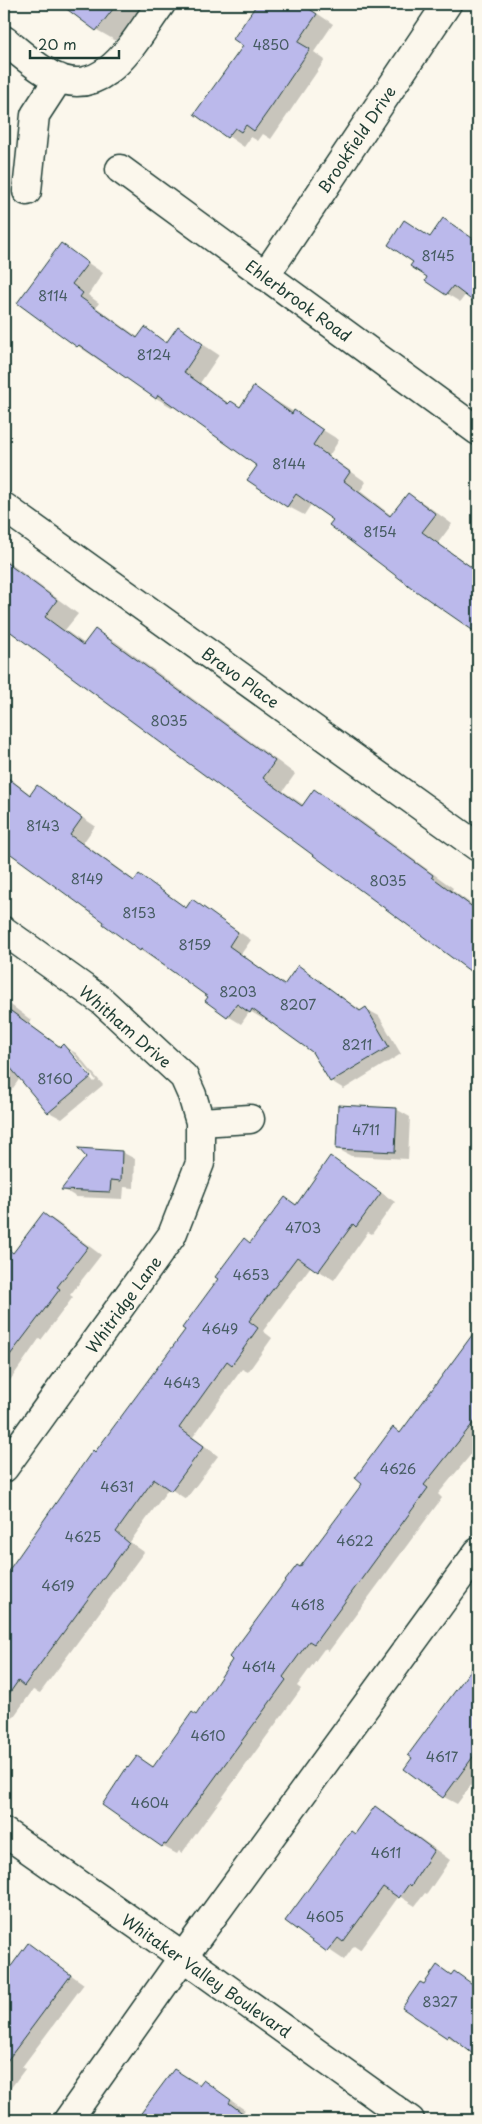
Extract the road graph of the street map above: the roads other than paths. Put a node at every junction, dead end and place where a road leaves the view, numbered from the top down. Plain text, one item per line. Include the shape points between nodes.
1 (447, 4) edge
2 (156, 11) edge
3 (4, 40) edge
4 (59, 78) junction
5 (120, 169) dead end
6 (27, 191) dead end
7 (265, 276) junction
8 (478, 431) edge
9 (4, 508) edge
10 (478, 847) edge
11 (4, 931) edge
12 (250, 1119) dead end
13 (200, 1122) junction
14 (4, 1468) edge
15 (478, 1552) edge
16 (4, 1832) edge
17 (183, 1957) junction
18 (68, 2120) edge
19 (410, 2120) edge

1 - 7 street, Brookfield Drive
2 - 4 street via 115,67 98,77 73,81
3 - 4 street via 43,70
4 - 6 street via 34,115
5 - 7 street, Ehlerbrook Road
7 - 8 street, Ehlerbrook Road
9 - 10 street, Bravo Place
11 - 13 street, Whitham Drive via 102,1001 184,1076
12 - 13 street
13 - 14 street, Whitridge Lane via 200,1163 172,1235
15 - 17 street
16 - 17 street, Whitaker Valley Boulevard
17 - 18 street
17 - 19 street, Whitaker Valley Boulevard

